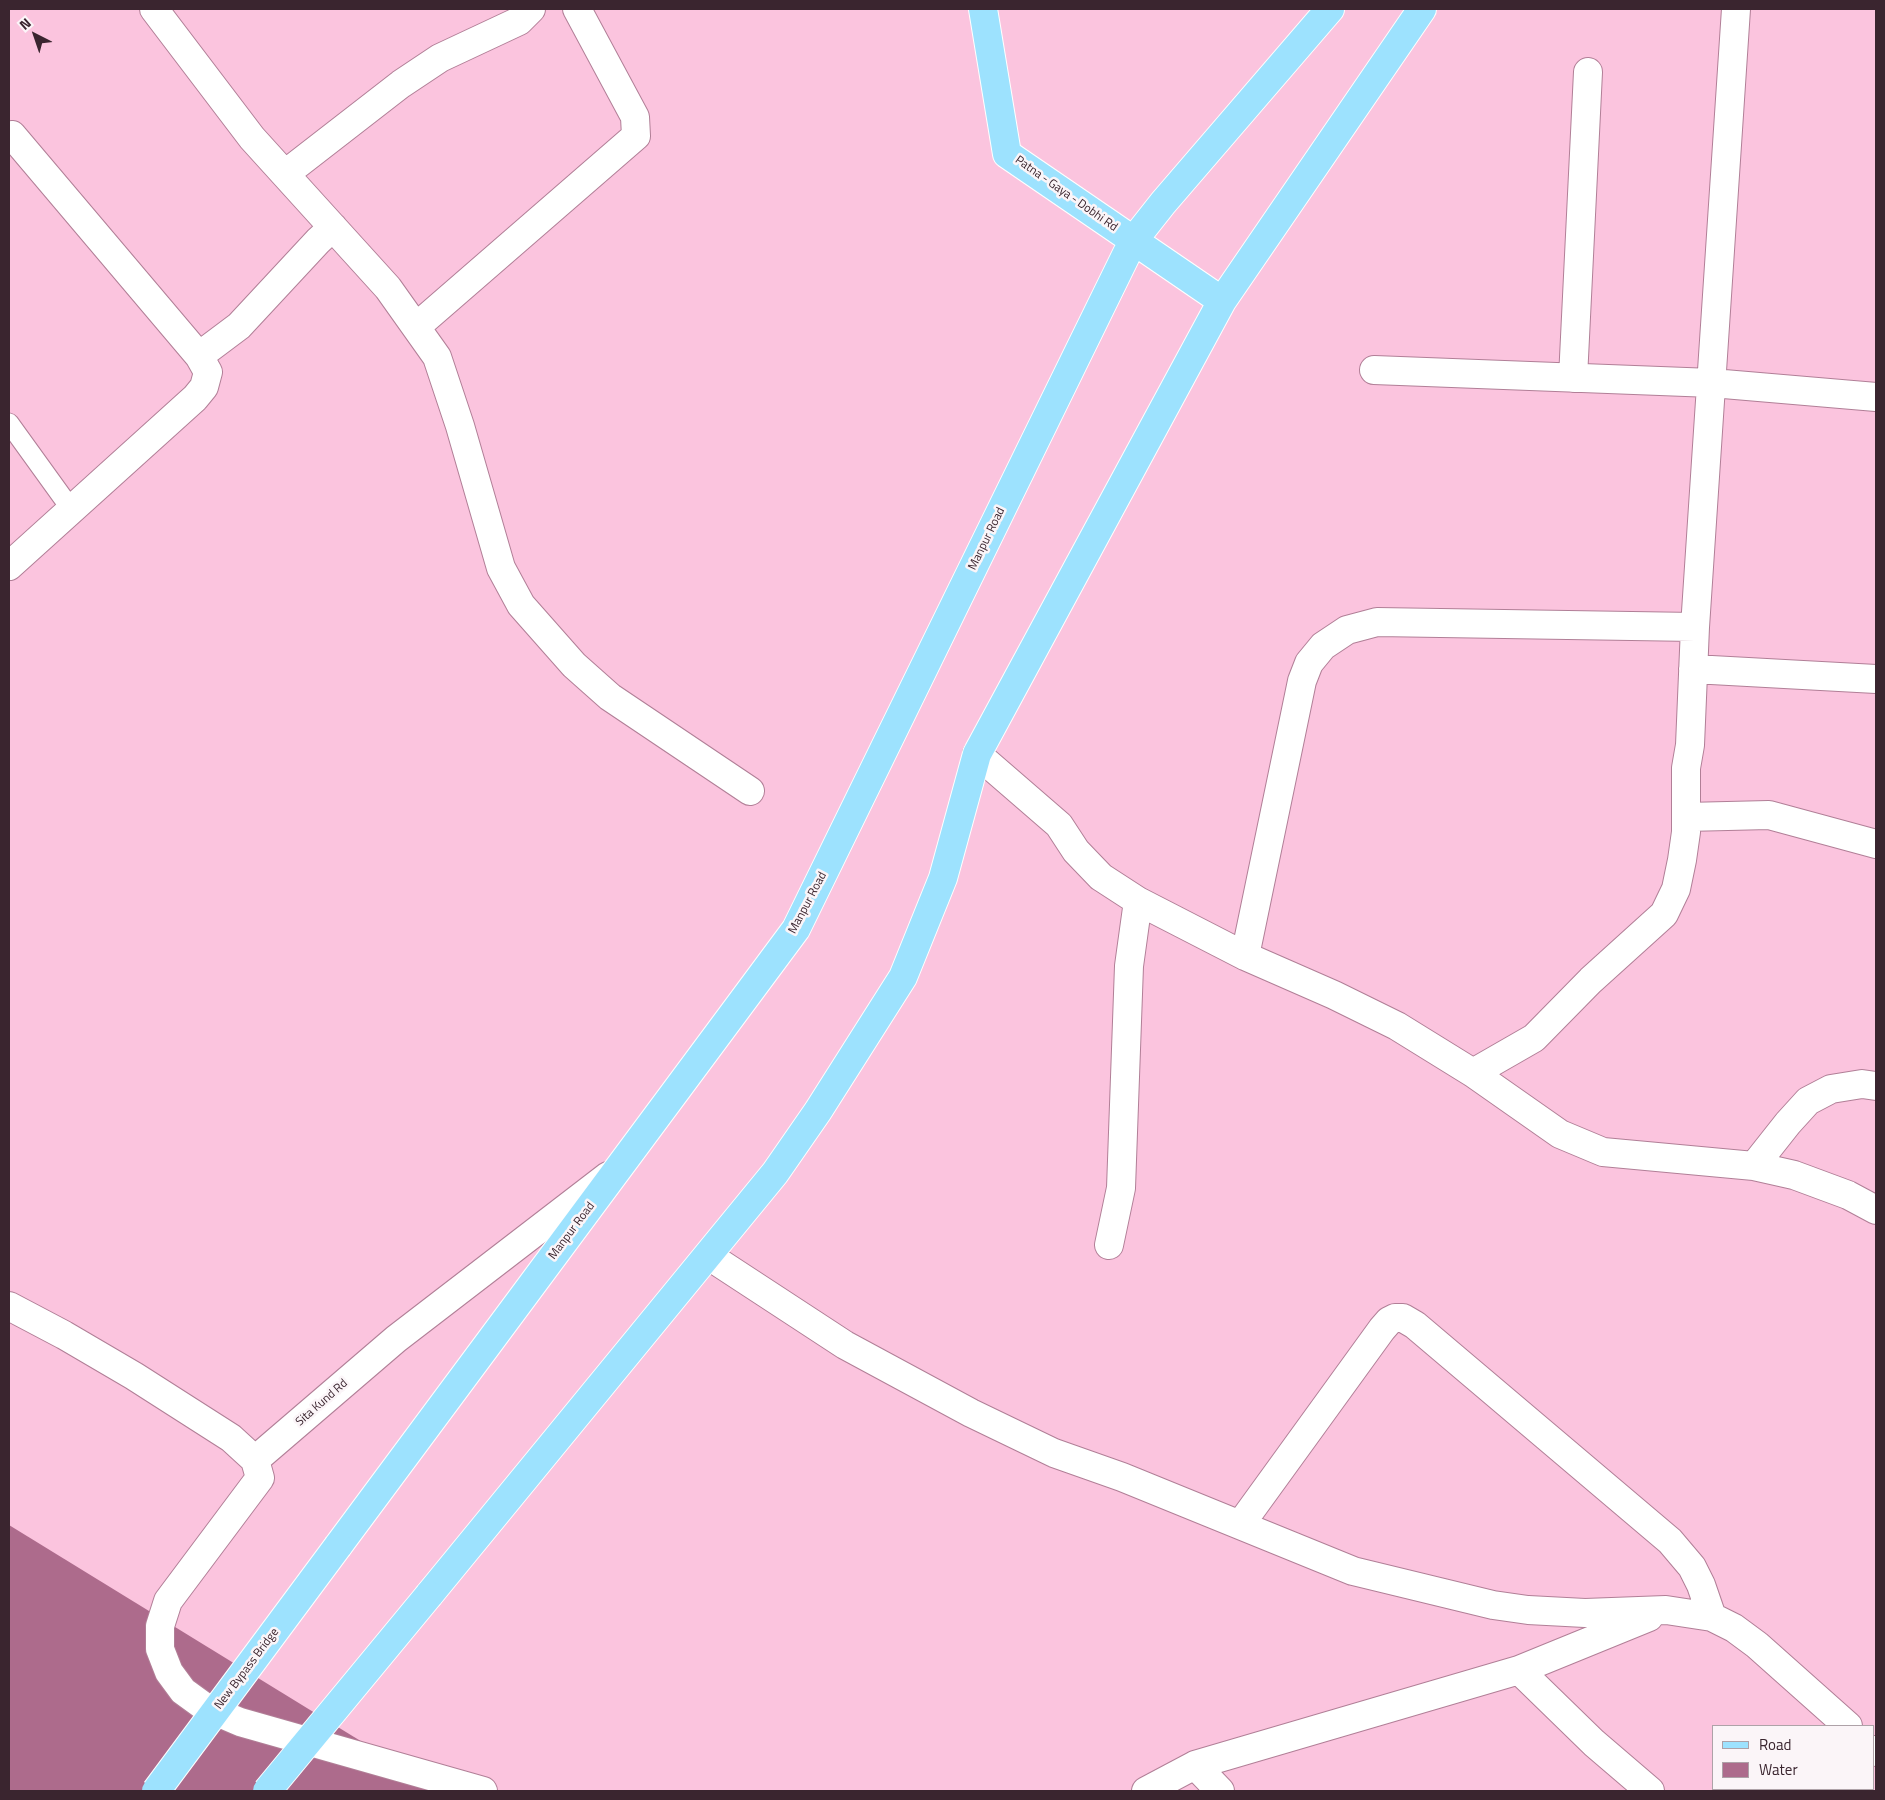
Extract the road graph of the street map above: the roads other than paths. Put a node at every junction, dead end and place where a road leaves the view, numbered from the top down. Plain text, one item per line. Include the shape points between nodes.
1 (531, 9) edge
2 (577, 9) edge
3 (982, 9) edge
4 (1330, 9) edge
5 (1422, 9) edge
6 (1736, 9) edge
7 (165, 13) edge
8 (1588, 72) dead end
9 (12, 135) dead end
10 (285, 174) junction
11 (333, 227) junction
12 (1133, 241) junction
13 (1222, 301) junction
14 (416, 327) junction
15 (199, 356) junction
16 (1374, 370) dead end
17 (1573, 378) junction
18 (1712, 383) junction
19 (1876, 397) edge
20 (9, 423) edge
21 (71, 509) junction
22 (9, 566) edge
23 (1695, 627) junction
24 (1693, 669) junction
25 (1876, 678) edge
26 (977, 754) junction
27 (750, 791) dead end
28 (1686, 817) junction
29 (1876, 844) edge
30 (1138, 901) junction
31 (1245, 956) junction
32 (1473, 1073) junction
33 (1876, 1086) edge
34 (1754, 1166) junction
35 (619, 1167) junction
36 (1876, 1210) edge
37 (1109, 1245) dead end
38 (709, 1256) junction
39 (9, 1306) edge
40 (255, 1460) junction
41 (1240, 1525) junction
42 (338, 1546) joint
43 (1666, 1610) junction
44 (1712, 1617) junction
45 (1519, 1670) junction
46 (1847, 1725) edge
47 (1195, 1765) junction
48 (156, 1791) edge
49 (267, 1791) edge
50 (483, 1791) edge
51 (1146, 1791) edge
52 (1220, 1791) edge
53 (1650, 1791) edge

1 - 10 street via 519,21 440,58 401,84
2 - 14 street via 635,117 636,136
3 - 12 main road, Patna - Gaya - Dobhi Rd via 1008,154
4 - 12 main road, Manpur Road
5 - 13 main road
6 - 18 street
7 - 10 street via 252,138
8 - 17 street
9 - 15 street
10 - 11 street
11 - 14 street via 388,288
11 - 15 street via 239,326
12 - 13 main road, Patna - Gaya - Dobhi Rd
12 - 35 main road, Manpur Road via 796,929
13 - 26 main road
14 - 27 street via 437,358 501,568 521,605 574,666 610,698
15 - 21 street via 208,372 204,387
16 - 17 street
17 - 18 street
18 - 19 street
18 - 23 street
20 - 21 lane
21 - 22 street
23 - 24 street
23 - 31 street via 1378,622 1347,630 1323,646 1309,663 1302,681
24 - 25 street
24 - 28 street
26 - 30 street via 1059,825 1076,851 1101,877
26 - 38 main road via 943,878 903,977 776,1173
28 - 29 street via 1769,815
28 - 32 street via 1676,889 1664,914 1591,980 1534,1038
30 - 31 street
30 - 37 street via 1129,966 1121,1188
31 - 32 street via 1397,1026
32 - 34 street via 1560,1134 1604,1152
33 - 34 street via 1862,1084 1830,1089 1808,1100
34 - 36 street via 1848,1195
35 - 40 street, Sita Kund Rd via 396,1339
35 - 42 main road, Manpur Road
38 - 41 street via 845,1346 971,1413 1054,1453
38 - 49 main road, bridge
39 - 40 street via 134,1376 231,1438
40 - 50 street via 260,1478 168,1601 160,1626 160,1649 169,1672 184,1691 205,1707 240,1722
41 - 43 street via 1353,1571 1493,1605 1585,1613
41 - 44 street via 1382,1329 1395,1318 1403,1318 1416,1324 1670,1541 1692,1567
42 - 48 main road, New Bypass Bridge, bridge
43 - 44 street
43 - 45 street
44 - 46 street via 1757,1644
45 - 47 street
45 - 53 street via 1594,1743
47 - 51 street
47 - 52 street

